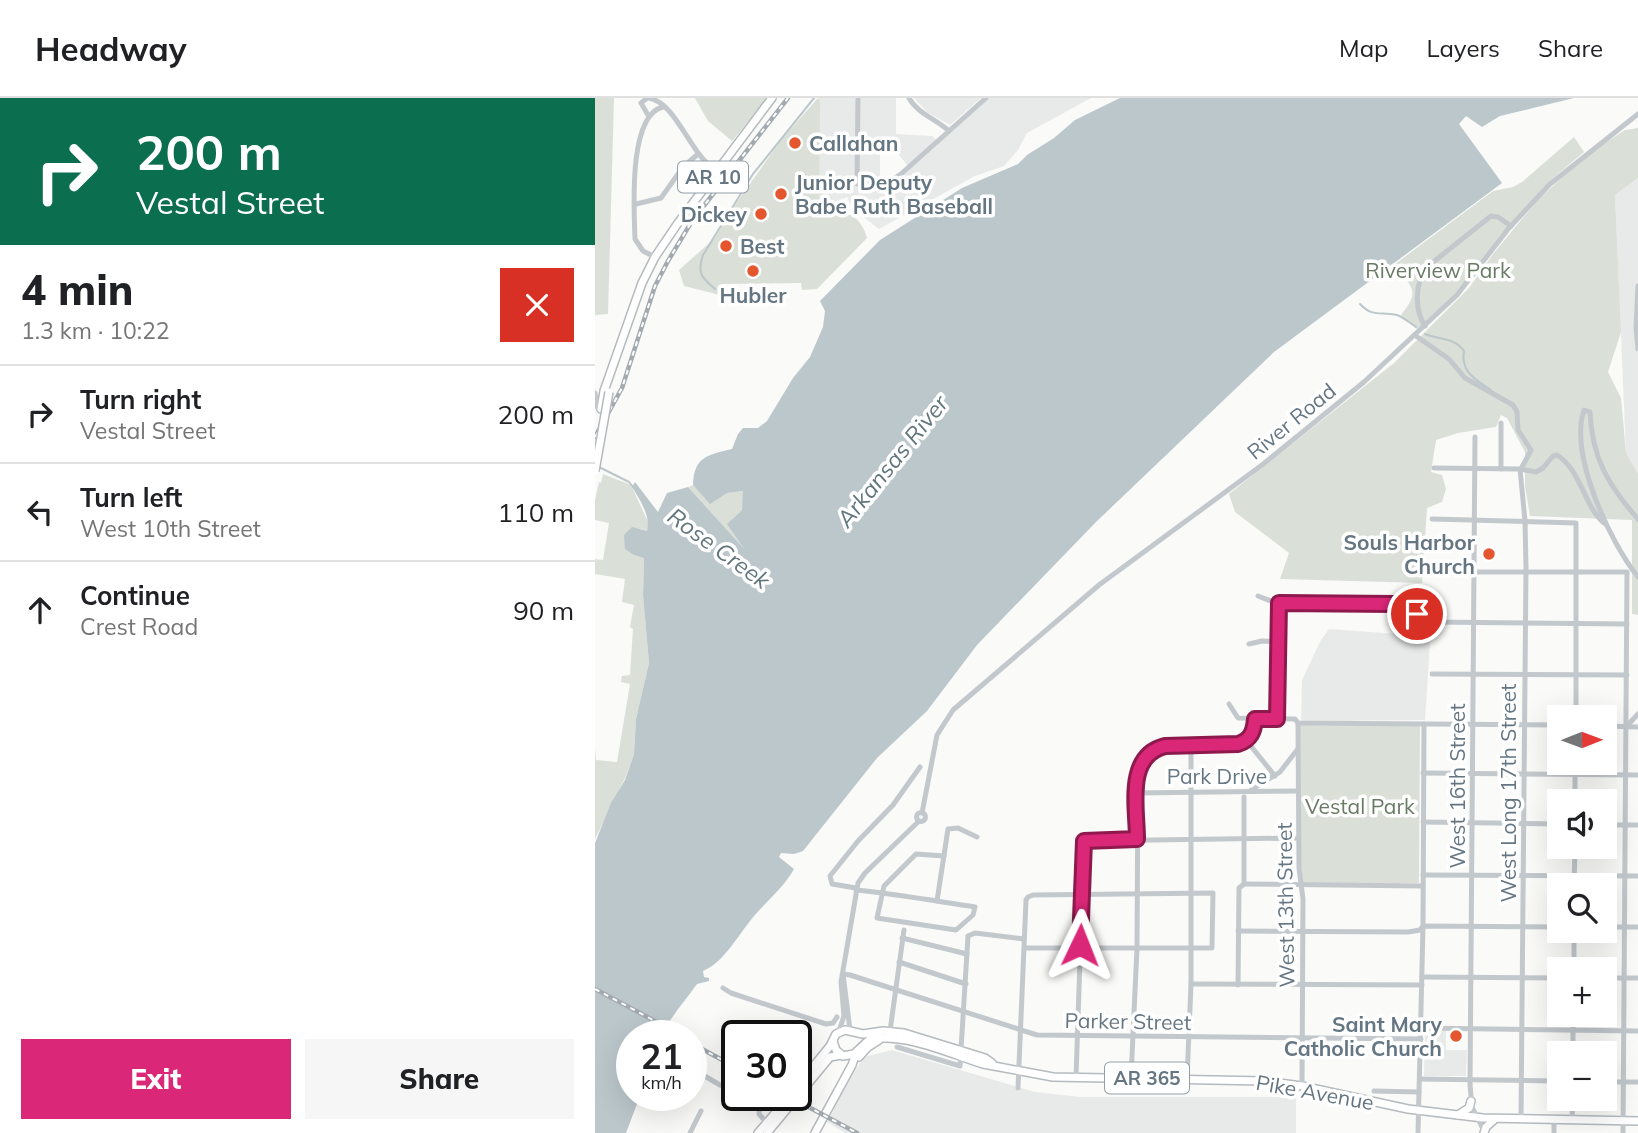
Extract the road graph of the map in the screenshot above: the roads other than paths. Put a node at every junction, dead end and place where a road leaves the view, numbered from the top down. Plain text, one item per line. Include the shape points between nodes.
1 (647, 98) edge
2 (772, 98) edge
3 (858, 98) edge
4 (909, 98) edge
5 (986, 98) edge
6 (663, 107) junction
7 (1638, 114) edge
8 (648, 115) junction
9 (949, 131) junction
10 (698, 154) junction
11 (717, 171) junction
12 (636, 204) junction
13 (1511, 226) junction
14 (655, 257) junction
15 (1638, 285) edge
16 (1425, 326) junction
17 (1416, 335) junction
18 (1638, 349) edge
19 (607, 391) junction
20 (595, 393) edge
21 (600, 408) junction
22 (1501, 423) dead end
23 (1475, 437) dead end
24 (595, 444) edge
25 (604, 457) dead end
26 (595, 458) edge
27 (1434, 468) dead end
28 (1475, 468) junction
29 (1501, 469) junction
30 (1520, 469) junction
31 (595, 471) edge
32 (1432, 519) dead end
33 (1638, 519) edge
34 (1475, 520) junction
35 (1525, 521) junction
36 (1604, 523) junction
37 (1433, 572) dead end
38 (1474, 572) junction
39 (1526, 572) junction
40 (1577, 572) junction
41 (1638, 577) edge
42 (1258, 596) dead end
43 (1279, 603) junction
44 (1474, 623) junction
45 (1525, 623) junction
46 (1576, 624) junction
47 (1627, 624) junction
48 (1279, 642) junction
49 (1249, 644) dead end
50 (1432, 674) dead end
51 (1473, 674) junction
52 (1525, 675) junction
53 (1576, 675) junction
54 (1627, 676) junction
55 (1229, 704) dead end
56 (1576, 705) edge
57 (1638, 714) edge
58 (1255, 719) junction
59 (1277, 719) junction
60 (1298, 723) junction
61 (1424, 724) junction
62 (1473, 725) junction
63 (1524, 725) junction
64 (1547, 725) edge
65 (1617, 727) edge
66 (1626, 727) junction
67 (1638, 727) edge
68 (1247, 740) junction
69 (1191, 746) junction
70 (1297, 750) junction
71 (920, 767) dead end
72 (1423, 773) junction
73 (1473, 773) junction
74 (1524, 774) junction
75 (1547, 774) edge
76 (1617, 775) edge
77 (1626, 775) junction
78 (1638, 775) edge
79 (1275, 776) junction
80 (1298, 791) junction
81 (1191, 792) junction
82 (1137, 793) junction
83 (1244, 794) junction
84 (1423, 822) junction
85 (1472, 824) junction
86 (1524, 824) junction
87 (1547, 824) edge
88 (1617, 825) edge
89 (1626, 825) junction
90 (1638, 825) edge
91 (977, 837) dead end
92 (1298, 838) junction
93 (1137, 839) junction
94 (1191, 839) junction
95 (1244, 839) junction
96 (944, 856) junction
97 (1423, 874) junction
98 (1472, 875) junction
99 (1523, 875) junction
100 (1547, 875) edge
101 (1617, 876) edge
102 (1625, 876) junction
103 (1638, 876) edge
104 (1244, 884) junction
105 (1301, 885) junction
106 (1423, 886) junction
107 (856, 889) junction
108 (881, 893) junction
109 (1082, 894) junction
110 (1137, 894) junction
111 (1191, 894) junction
112 (937, 901) junction
113 (1423, 926) junction
114 (1472, 926) junction
115 (1523, 926) junction
116 (1547, 927) edge
117 (1617, 927) edge
118 (1626, 927) junction
119 (1638, 927) edge
120 (904, 930) dead end
121 (1238, 932) junction
122 (1303, 932) junction
123 (902, 939) junction
124 (1024, 939) junction
125 (1191, 947) junction
126 (1024, 948) junction
127 (1080, 948) junction
128 (1137, 948) junction
129 (967, 954) junction
130 (899, 962) junction
131 (843, 974) junction
132 (1422, 977) junction
133 (1471, 977) junction
134 (1523, 978) junction
135 (1547, 978) edge
136 (1617, 978) edge
137 (1625, 978) junction
138 (1638, 978) edge
139 (966, 984) junction
140 (1191, 984) junction
141 (1238, 985) junction
142 (1303, 985) junction
143 (1422, 985) junction
144 (723, 988) dead end
145 (895, 989) junction
146 (964, 1012) junction
147 (837, 1017) dead end
148 (1421, 1028) junction
149 (1471, 1029) junction
150 (1522, 1029) junction
151 (851, 1030) junction
152 (1020, 1030) junction
153 (1573, 1030) junction
154 (1624, 1031) junction
155 (1638, 1031) edge
156 (839, 1032) junction
157 (888, 1035) junction
158 (1077, 1035) junction
159 (1133, 1035) junction
160 (1189, 1037) junction
161 (1302, 1039) junction
162 (1421, 1039) junction
163 (833, 1041) junction
164 (1573, 1041) edge
165 (897, 1047) dead end
166 (857, 1051) junction
167 (962, 1054) junction
168 (842, 1056) junction
169 (812, 1068) edge
170 (849, 1071) junction
171 (1018, 1072) junction
172 (1076, 1078) junction
173 (1131, 1078) junction
174 (1187, 1079) junction
175 (1420, 1079) junction
176 (1471, 1080) junction
177 (1522, 1081) junction
178 (1547, 1081) edge
179 (1617, 1082) edge
180 (1624, 1082) junction
181 (1638, 1082) edge
182 (1302, 1086) junction
183 (1018, 1088) dead end
184 (1374, 1091) dead end
185 (1419, 1092) junction
186 (1471, 1101) junction
187 (701, 1111) dead end
188 (759, 1111) edge
189 (777, 1111) edge
190 (1418, 1111) junction
191 (1572, 1111) edge
192 (1458, 1115) junction
193 (1478, 1117) junction
194 (1521, 1118) junction
195 (1495, 1119) junction
196 (1554, 1119) junction
197 (1572, 1119) junction
198 (1623, 1120) junction
199 (1638, 1121) edge
200 (767, 1123) junction
201 (690, 1133) edge
202 (758, 1133) edge
203 (767, 1133) edge
204 (814, 1133) edge
205 (1418, 1133) edge
206 (1484, 1133) edge
207 (1554, 1133) edge
208 (1623, 1133) edge

1 - 6 street
1 - 8 street via 641,106
2 - 11 main road, AR 10
3 - 9 street via 857,184 881,184 897,177
4 - 9 street via 919,111
5 - 9 street
6 - 8 street
6 - 10 street
7 - 13 street, River Road via 1560,173
8 - 12 street via 637,145
10 - 11 street
10 - 12 street via 661,198
11 - 14 main road, AR 10
12 - 14 street via 635,241
13 - 16 street, River Road via 1464,287
13 - 16 street via 1491,216 1427,267 1418,288
14 - 19 main road, AR 10
15 - 18 street
16 - 17 street, River Road
17 - 30 street, West Long 17th Street via 1451,361 1465,378 1515,407 1518,430 1531,450
17 - 107 street, River Road via 1262,465 1099,585 957,706 935,743 919,821 865,873
19 - 21 main road, AR 10, bridge
19 - 31 main road, AR 10, bridge
20 - 21 street
21 - 24 main road, AR 10, bridge
22 - 29 street
23 - 28 street, West 16th Street
25 - 26 street
27 - 28 street
28 - 29 street
28 - 34 street, West 16th Street
29 - 30 street
30 - 35 street, West Long 17th Street
30 - 36 street via 1537,472 1553,456 1560,456
32 - 34 street
33 - 36 street via 1600,461 1587,410 1582,420 1584,450
34 - 35 street
34 - 38 street, West 16th Street
35 - 39 street, West Long 17th Street
35 - 40 street via 1573,522 1577,526
36 - 41 street
37 - 38 street
38 - 39 street
38 - 44 street, West 16th Street
39 - 40 street
39 - 45 street, West Long 17th Street
40 - 46 street
40 - 47 street via 1627,572
42 - 43 street
43 - 44 street via 1395,604 1433,622
43 - 48 street
44 - 45 street
44 - 51 street, West 16th Street
45 - 46 street
45 - 52 street, West Long 17th Street
46 - 47 street
46 - 53 street
47 - 54 street
48 - 49 street
48 - 59 street
50 - 51 street
51 - 52 street
51 - 62 street, West 16th Street
52 - 53 street
52 - 63 street, West Long 17th Street
53 - 54 street
53 - 56 street
54 - 66 street
55 - 58 street via 1238,718
57 - 66 street
58 - 59 street
58 - 68 street
59 - 60 street
60 - 61 street
60 - 70 street, West 13th Street
61 - 62 street
61 - 72 street
62 - 63 street
62 - 73 street, West 16th Street
63 - 64 street
63 - 74 street, West Long 17th Street
65 - 66 street
66 - 67 street
66 - 77 street
68 - 69 street
68 - 79 street
69 - 81 street
69 - 82 street via 1162,747 1148,754 1138,769
70 - 79 street
70 - 80 street, West 13th Street
71 - 107 street via 830,876 832,884
72 - 73 street
72 - 84 street
73 - 74 street
73 - 85 street, West 16th Street
74 - 75 street
74 - 86 street, West Long 17th Street
76 - 77 street
77 - 78 street
77 - 89 street
79 - 83 street
80 - 83 street, Park Drive
80 - 92 street, West 13th Street
81 - 82 street, Park Drive
81 - 83 street, Park Drive
81 - 94 street
82 - 93 street
83 - 95 street
84 - 85 street
84 - 97 street
85 - 86 street
85 - 98 street, West 16th Street
86 - 87 street
86 - 99 street, West Long 17th Street
88 - 89 street
89 - 90 street
89 - 102 street
91 - 96 street via 958,828 948,829
92 - 95 street
92 - 105 street, West 13th Street
93 - 94 street
93 - 109 street via 1088,840 1083,844
93 - 110 street
94 - 95 street
94 - 111 street
95 - 104 street
96 - 108 street via 916,854
96 - 112 street
97 - 98 street
97 - 106 street
98 - 99 street
98 - 114 street, West 16th Street
99 - 100 street
99 - 115 street, West Long 17th Street
101 - 102 street
102 - 103 street
102 - 118 street
104 - 105 street
104 - 121 street via 1239,888
105 - 106 street
105 - 122 street, West 13th Street
106 - 113 street
107 - 108 street
107 - 131 street
108 - 112 street
108 - 112 street via 877,918 956,930 973,915 975,907
109 - 110 street
109 - 124 street via 1028,897
109 - 127 street
110 - 111 street
110 - 128 street
111 - 125 street
111 - 125 street via 1213,893 1214,945
113 - 114 street
113 - 122 street via 1408,932
113 - 132 street
114 - 115 street
114 - 133 street, West 16th Street
115 - 116 street
115 - 134 street, West Long 17th Street
117 - 118 street
118 - 119 street
118 - 137 street
120 - 123 street
121 - 122 street
121 - 141 street
122 - 142 street, West 13th Street
123 - 129 street
123 - 130 street
124 - 126 street
124 - 129 street via 970,934
125 - 128 street
125 - 140 street
126 - 127 street
126 - 152 street
127 - 128 street
127 - 158 street
128 - 159 street
129 - 139 street
130 - 139 street
130 - 145 street
131 - 145 street, Parker Street
131 - 151 street
131 - 156 street via 844,1021
132 - 133 street
132 - 143 street
133 - 134 street
133 - 149 street, West 16th Street
134 - 135 street
134 - 150 street, West Long 17th Street
136 - 137 street
137 - 138 street
137 - 154 street
139 - 146 street
140 - 141 street
140 - 160 street
141 - 142 street
142 - 143 street
142 - 161 street, West 13th Street
143 - 148 street
144 - 147 street via 825,1024
145 - 146 street, Parker Street
145 - 157 street
146 - 152 street, Parker Street
146 - 167 street
148 - 149 street
148 - 162 street
149 - 150 street
149 - 176 street, West 16th Street
150 - 153 street
150 - 177 street, West Long 17th Street
151 - 156 main road, AR 365
151 - 157 main road, Pike Avenue / AR 365
151 - 166 main road via 860,1040
152 - 158 street, Parker Street
152 - 171 street
153 - 154 street
153 - 164 street
154 - 155 street
154 - 180 street
156 - 163 main road
157 - 166 main road, Pike Avenue via 870,1039
157 - 167 main road, Pike Avenue / AR 365
157 - 170 main road via 868,1046
158 - 159 street, Parker Street
158 - 172 street
159 - 160 street, Parker Street
159 - 173 street
160 - 161 street, Parker Street
160 - 174 street
161 - 162 street, Parker Street
161 - 182 street, West 13th Street
162 - 175 street
163 - 168 main road
163 - 169 main road
165 - 167 street via 960,1066
166 - 168 main road
166 - 170 main road
167 - 171 main road, Pike Avenue / AR 365
168 - 170 main road
168 - 203 main road via 830,1057
170 - 204 main road
171 - 172 main road, Pike Avenue / AR 365
171 - 183 street
172 - 173 main road, Pike Avenue / AR 365
173 - 174 main road, Pike Avenue / AR 365
174 - 182 main road, Pike Avenue / AR 365
175 - 176 street
175 - 185 street
176 - 177 street
176 - 186 street, West 16th Street
177 - 178 street
177 - 194 street, West Long 17th Street
179 - 180 street
180 - 181 street
180 - 198 street
182 - 190 main road, Pike Avenue / AR 365
184 - 185 street
185 - 190 street
186 - 192 main road
186 - 193 street, West 16th Street
187 - 201 street
188 - 200 street
189 - 200 main road
190 - 192 main road, Pike Avenue / AR 365
190 - 205 street
191 - 197 street
192 - 193 main road, Pike Avenue / AR 365
193 - 195 main road, Pike Avenue / AR 365
193 - 206 street, West 16th Street
194 - 195 main road, Pike Avenue / AR 365
194 - 196 main road, Pike Avenue / AR 365
195 - 206 main road
196 - 197 main road, Pike Avenue / AR 365
196 - 207 street
197 - 198 main road, Pike Avenue / AR 365
198 - 199 main road, Pike Avenue / AR 365
198 - 208 street
200 - 202 main road

